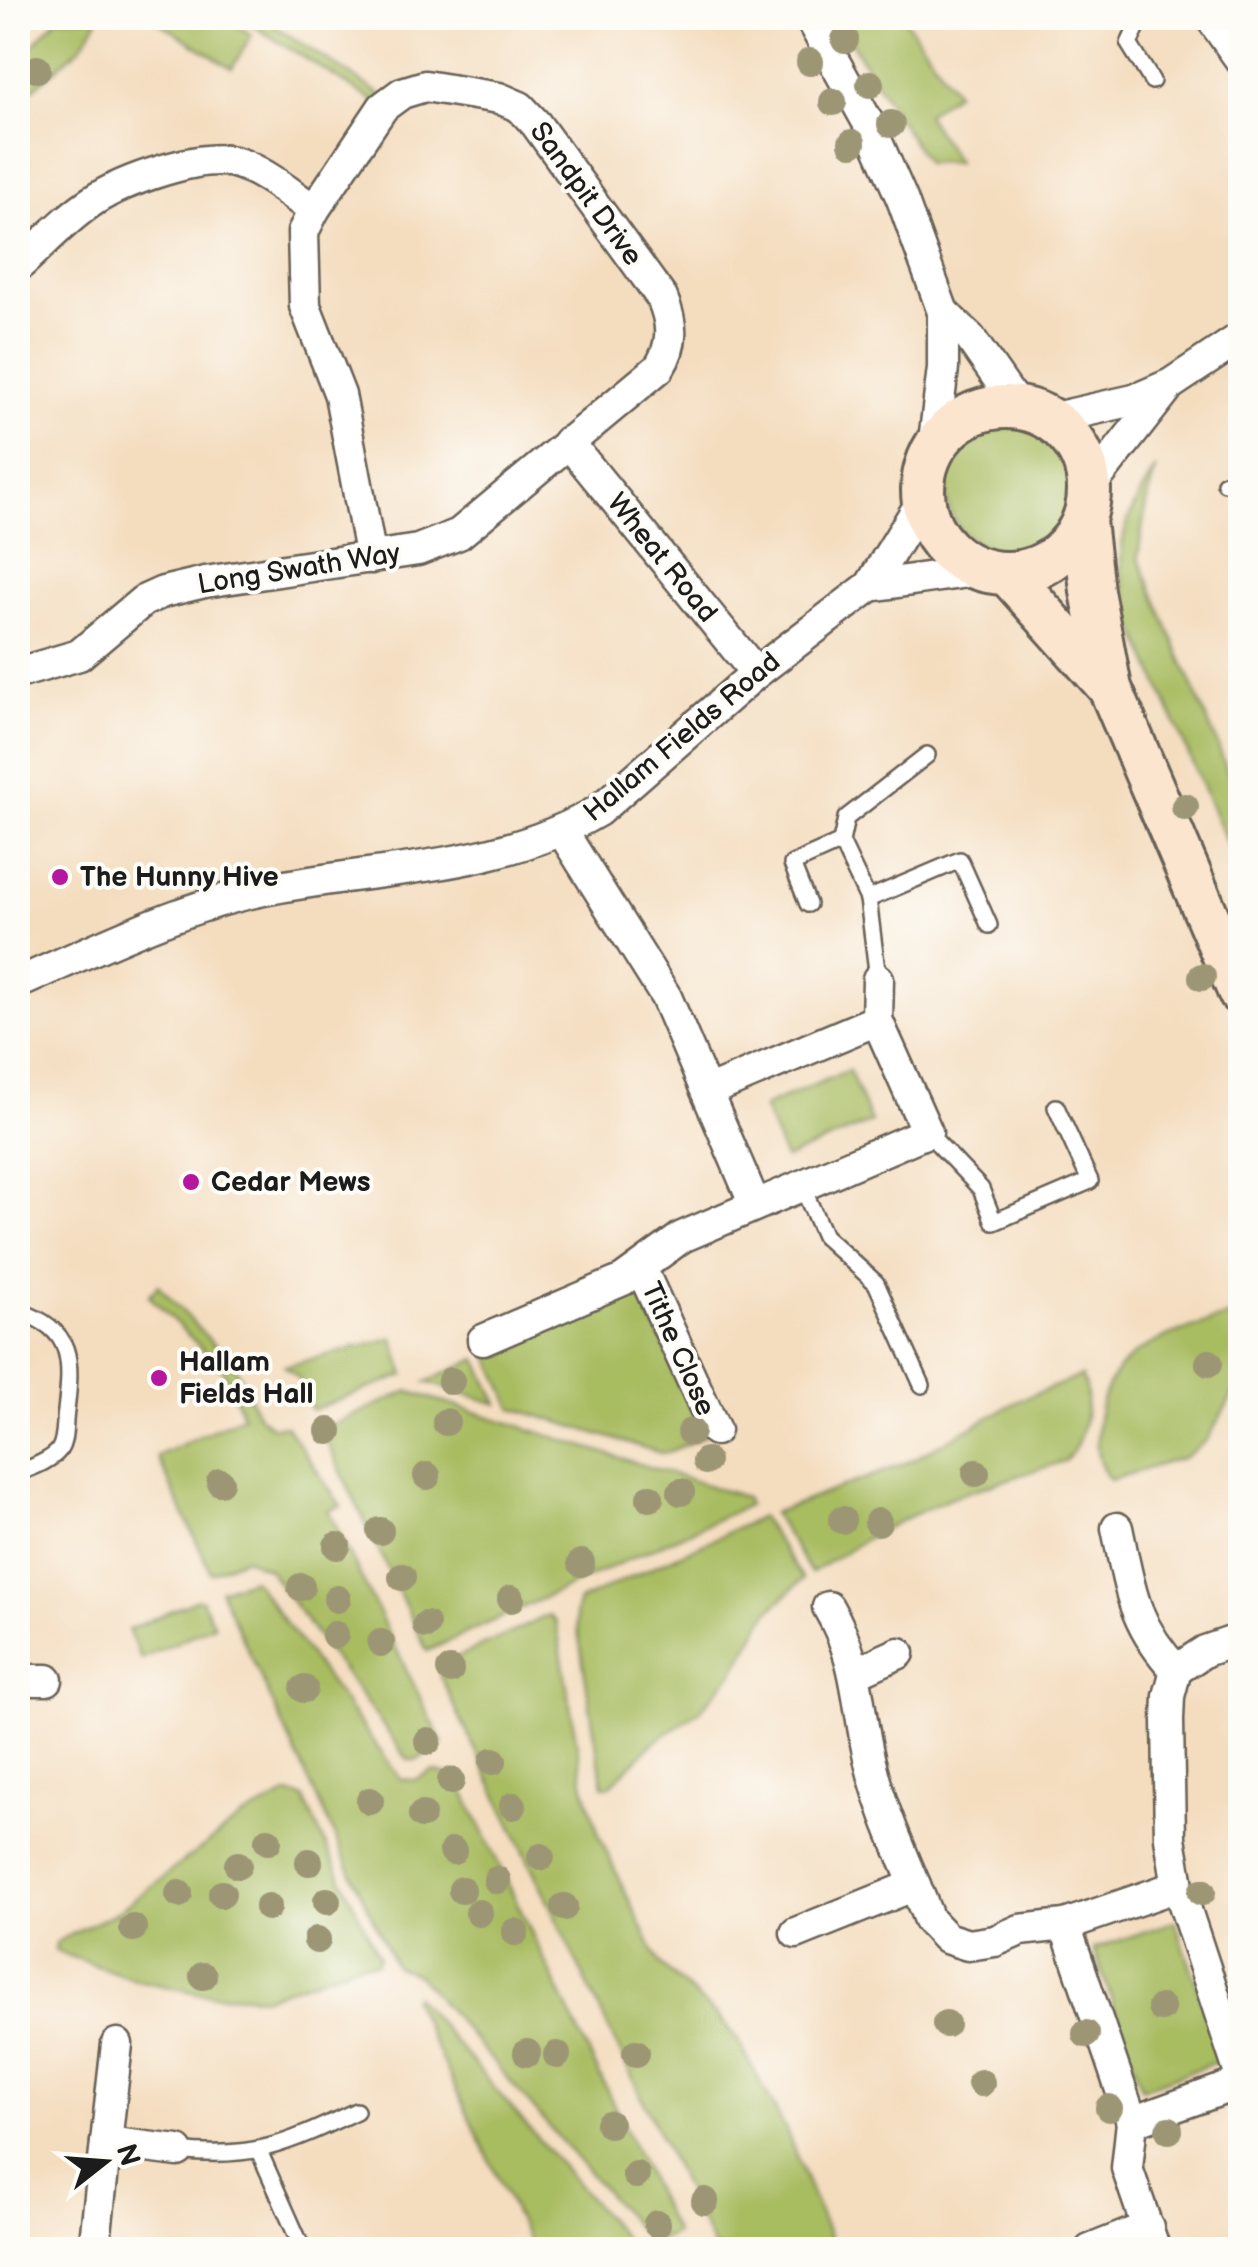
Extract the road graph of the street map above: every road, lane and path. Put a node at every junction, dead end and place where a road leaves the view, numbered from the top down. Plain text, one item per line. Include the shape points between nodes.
1 (810, 18) edge
2 (1141, 18) edge
3 (1211, 18) edge
4 (1240, 59) edge
5 (1152, 81) dead end
6 (314, 210) junction
7 (18, 266) edge
8 (944, 312) junction
9 (1240, 338) edge
10 (1171, 384) junction
11 (1034, 413) junction
12 (568, 442) junction
13 (933, 449) junction
14 (1240, 475) edge
15 (1225, 482) dead end
16 (924, 498) junction
17 (1087, 504) junction
18 (371, 558) junction
19 (995, 572) junction
20 (870, 586) junction
21 (18, 673) edge
22 (756, 673) junction
23 (1110, 688) junction
24 (927, 755) dead end
25 (562, 831) junction
26 (842, 842) junction
27 (868, 899) junction
28 (808, 904) dead end
29 (989, 924) dead end
30 (878, 979) joint
31 (18, 983) edge
32 (1240, 994) edge
33 (877, 1020) junction
34 (709, 1091) junction
35 (1056, 1108) dead end
36 (927, 1132) junction
37 (802, 1186) junction
38 (756, 1205) junction
39 (641, 1268) junction
40 (18, 1311) edge
41 (483, 1340) dead end
42 (922, 1385) dead end
43 (715, 1430) dead end
44 (18, 1473) edge
45 (1117, 1528) dead end
46 (828, 1607) dead end
47 (1240, 1639) edge
48 (899, 1653) dead end
49 (1176, 1670) junction
50 (854, 1673) junction
51 (915, 1885) junction
52 (1178, 1886) junction
53 (1065, 1925) junction
54 (796, 1934) dead end
55 (117, 2044) dead end
56 (1240, 2074) edge
57 (1240, 2083) edge
58 (356, 2111) dead end
59 (1132, 2122) junction
60 (106, 2142) junction
61 (178, 2151) joint
62 (260, 2151) junction
63 (1152, 2238) edge
64 (94, 2250) edge
65 (303, 2250) edge
66 (1090, 2250) edge

1 - 8 street via 870,126
2 - 5 lane via 1129,44
3 - 4 street
6 - 7 street via 233,162 196,162 93,200
6 - 12 street, Sandpit Drive via 383,107 402,93 425,86 520,107 662,298 670,318 671,339 658,368
6 - 18 street, Sandpit Drive via 303,232 304,306 340,394
8 - 11 street
8 - 13 street
9 - 10 street
10 - 11 street via 1119,404
10 - 17 street
11 - 13 street via 993,407 969,415
11 - 17 street via 1071,436 1085,460
12 - 18 street, Long Swath Way via 458,534
12 - 22 street, Wheat Road
13 - 16 street
14 - 15 lane
16 - 19 street via 942,543 960,560
16 - 20 street, Hallam Fields Road
17 - 19 street via 1072,542 1054,559 1031,570
17 - 23 street via 1092,591
18 - 21 street, Long Swath Way via 164,592 143,601 79,655
19 - 20 street, Hallam Fields Road
19 - 23 street
20 - 22 street, Hallam Fields Road
22 - 25 street, Hallam Fields Road via 598,811
23 - 32 street
24 - 26 lane via 846,818
25 - 31 street, Hallam Fields Road via 464,860 256,892 160,921
25 - 34 street via 666,996
26 - 27 lane
26 - 28 lane via 792,864
27 - 29 lane via 960,860
27 - 30 lane
30 - 33 street
33 - 34 street
33 - 36 street
34 - 38 street
35 - 36 lane via 1090,1181 994,1222 981,1189
36 - 37 street, Tithe Close
37 - 38 street, Tithe Close
37 - 42 lane via 824,1236 876,1283
38 - 39 street, Tithe Close via 682,1237
39 - 41 street, Tithe Close
39 - 43 street, Tithe Close
40 - 44 lane via 45,1321 60,1336 70,1374 57,1454
45 - 49 street via 1136,1612
46 - 50 street via 846,1637
47 - 49 street
48 - 50 street
49 - 52 street via 1168,1731
50 - 51 street via 881,1805
51 - 53 street via 929,1920 946,1938 968,1944
51 - 54 street
52 - 53 street
52 - 56 street
53 - 59 street
55 - 60 street
57 - 59 street
58 - 62 lane
59 - 63 street via 1127,2168
60 - 61 street
60 - 64 street
61 - 62 lane
62 - 65 lane
63 - 66 street

